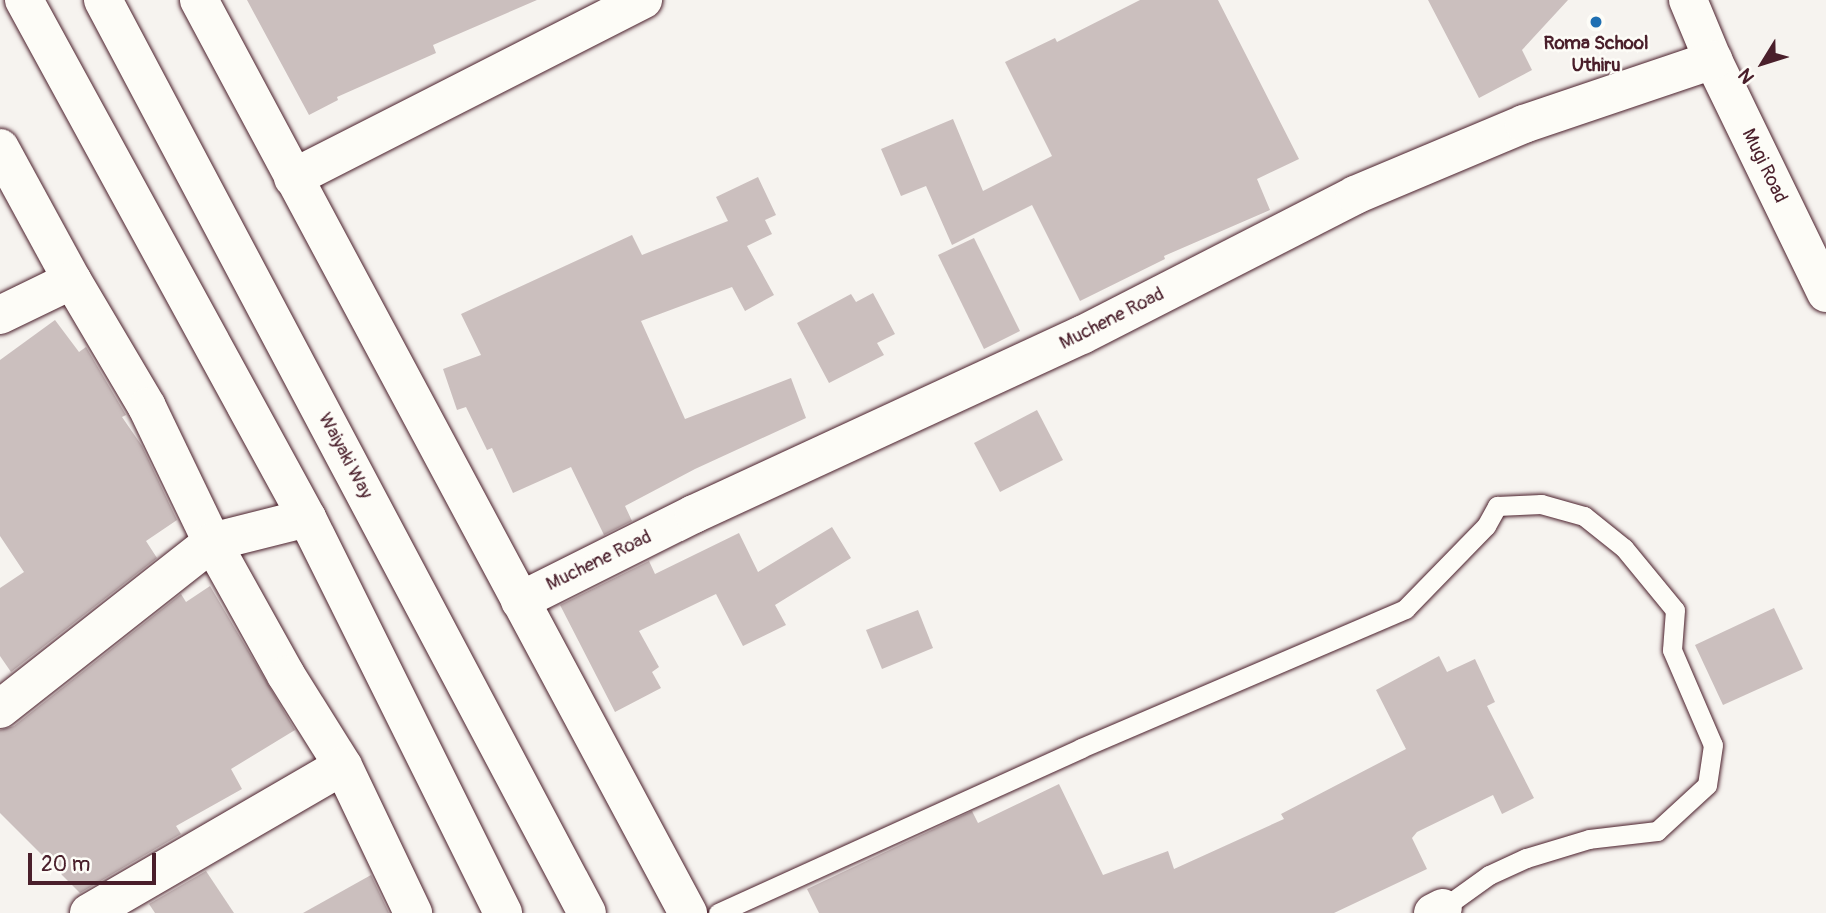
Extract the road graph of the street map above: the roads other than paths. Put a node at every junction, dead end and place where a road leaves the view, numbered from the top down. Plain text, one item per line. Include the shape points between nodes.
1 (24, 0) edge
2 (103, 0) edge
3 (199, 0) edge
4 (643, 0) edge
5 (1688, 0) edge
6 (1713, 60) junction
7 (0, 148) edge
8 (293, 178) junction
9 (1812, 234) edge
10 (72, 280) junction
11 (1826, 293) edge
12 (0, 315) edge
13 (307, 518) junction
14 (212, 542) junction
15 (520, 601) junction
16 (0, 709) edge
17 (343, 766) junction
18 (1438, 910) edge
19 (89, 913) edge
20 (413, 913) edge
21 (503, 913) edge
22 (587, 913) edge
23 (688, 913) edge
24 (718, 913) edge

1 - 13 main road
2 - 22 main road, Waiyaki Way
3 - 8 main road
4 - 8 main road
5 - 6 main road, Mugi Road
6 - 9 main road, Mugi Road
6 - 15 main road, Muchene Road via 1524,124 1355,195 1082,335 694,514
7 - 10 main road
8 - 15 main road
9 - 11 main road, Mugi Road
10 - 12 main road
10 - 14 main road via 147,407
13 - 14 main road
13 - 21 main road
14 - 16 main road
14 - 17 main road via 286,676
15 - 23 main road
17 - 19 main road
17 - 20 main road
18 - 24 lane via 1489,875 1526,858 1589,839 1657,831 1707,785 1713,745 1672,650 1675,610 1624,548 1584,516 1541,504 1497,506 1486,526 1405,609 1081,748

